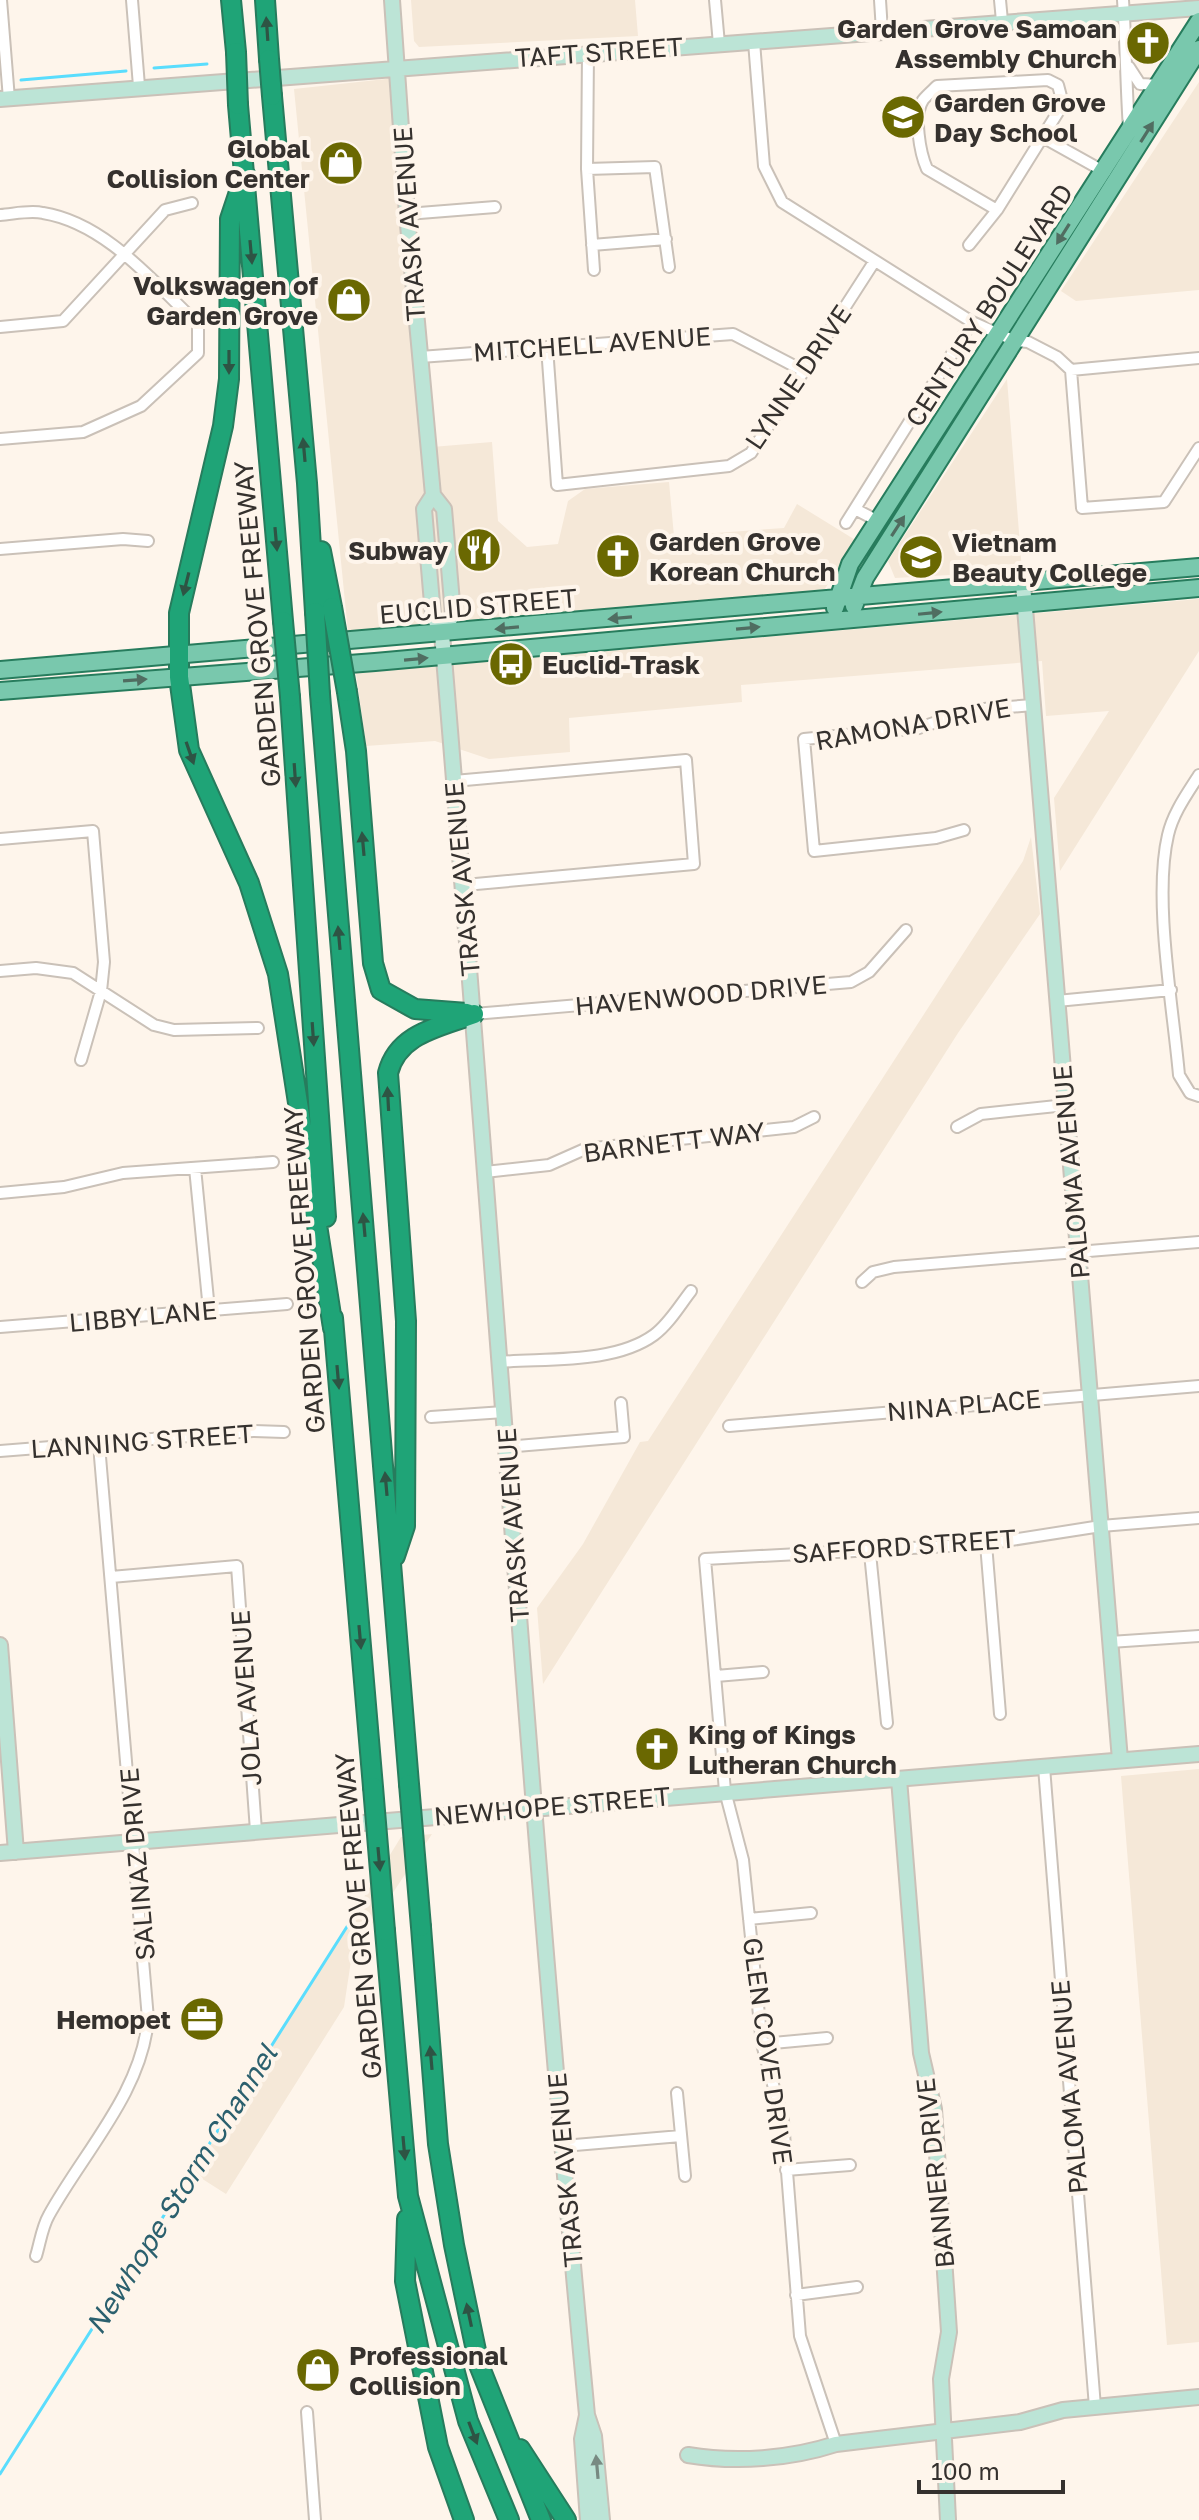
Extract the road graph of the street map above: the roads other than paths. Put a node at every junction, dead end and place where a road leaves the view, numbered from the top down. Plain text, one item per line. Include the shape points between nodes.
1 (1, 0) edge
2 (132, 0) edge
3 (231, 0) edge
4 (265, 0) edge
5 (392, 0) edge
6 (715, 0) edge
7 (880, 0) edge
8 (1000, 0) edge
9 (1124, 6) edge
10 (1199, 8) edge
11 (1002, 21) junction
12 (1199, 21) edge
13 (882, 31) junction
14 (754, 42) junction
15 (719, 44) junction
16 (1199, 49) edge
17 (588, 52) junction
18 (398, 67) junction
19 (1129, 67) junction
20 (1157, 85) junction
21 (139, 86) junction
22 (1176, 86) junction
23 (6, 89) edge
24 (1129, 130) junction
25 (1044, 138) junction
26 (587, 169) junction
27 (245, 174) junction
28 (1110, 174) junction
29 (192, 203) dead end
30 (495, 207) dead end
31 (997, 210) junction
32 (407, 214) junction
33 (0, 215) edge
34 (666, 239) junction
35 (592, 245) junction
36 (969, 245) dead end
37 (123, 253) junction
38 (874, 262) junction
39 (669, 267) dead end
40 (594, 270) dead end
41 (972, 322) junction
42 (0, 327) edge
43 (1007, 339) junction
44 (547, 347) junction
45 (420, 357) junction
46 (1199, 358) edge
47 (1071, 370) junction
48 (804, 371) junction
49 (949, 413) junction
50 (961, 427) junction
51 (0, 439) edge
52 (1199, 448) edge
53 (855, 509) junction
54 (878, 521) junction
55 (846, 523) dead end
56 (148, 541) dead end
57 (0, 549) edge
58 (1199, 567) edge
59 (1023, 584) junction
60 (1199, 588) edge
61 (855, 598) junction
62 (835, 600) junction
63 (1024, 604) junction
64 (324, 609) junction
65 (853, 620) junction
66 (835, 621) junction
67 (442, 634) junction
68 (177, 652) junction
69 (444, 656) junction
70 (46, 666) junction
71 (0, 670) edge
72 (179, 677) junction
73 (48, 687) junction
74 (0, 691) edge
75 (1033, 705) junction
76 (1199, 775) edge
77 (454, 781) junction
78 (964, 830) dead end
79 (0, 839) edge
80 (465, 885) junction
81 (906, 930) dead end
82 (0, 971) edge
83 (1171, 990) junction
84 (101, 991) junction
85 (1057, 1001) junction
86 (474, 1014) junction
87 (258, 1028) dead end
88 (81, 1060) dead end
89 (1194, 1095) edge
90 (1066, 1105) junction
91 (814, 1117) dead end
92 (957, 1127) dead end
93 (273, 1162) dead end
94 (195, 1168) junction
95 (485, 1172) junction
96 (0, 1193) edge
97 (1199, 1242) edge
98 (1078, 1251) junction
99 (862, 1282) dead end
100 (691, 1291) dead end
101 (287, 1304) dead end
102 (209, 1310) junction
103 (0, 1327) edge
104 (333, 1328) junction
105 (500, 1362) junction
106 (1199, 1386) edge
107 (1090, 1394) junction
108 (621, 1403) dead end
109 (504, 1412) junction
110 (431, 1417) dead end
111 (729, 1426) dead end
112 (284, 1432) dead end
113 (99, 1445) junction
114 (506, 1447) junction
115 (0, 1451) edge
116 (1199, 1518) edge
117 (1101, 1526) junction
118 (986, 1544) junction
119 (870, 1553) junction
120 (705, 1559) joint
121 (392, 1562) junction
122 (111, 1577) junction
123 (1199, 1636) edge
124 (1110, 1642) junction
125 (0, 1645) edge
126 (763, 1672) dead end
127 (716, 1676) junction
128 (1000, 1714) dead end
129 (887, 1723) dead end
130 (1199, 1754) edge
131 (1120, 1760) junction
132 (1044, 1767) junction
133 (899, 1779) junction
134 (725, 1791) junction
135 (536, 1808) junction
136 (256, 1831) junction
137 (134, 1842) junction
138 (16, 1852) junction
139 (0, 1853) edge
140 (811, 1913) dead end
141 (749, 1919) junction
142 (827, 2038) dead end
143 (762, 2044) junction
144 (677, 2093) dead end
145 (681, 2136) junction
146 (563, 2146) junction
147 (850, 2165) dead end
148 (786, 2170) junction
149 (685, 2176) dead end
150 (408, 2196) junction
151 (36, 2256) dead end
152 (857, 2287) dead end
153 (796, 2295) junction
154 (1199, 2397) edge
155 (1095, 2407) junction
156 (307, 2412) dead end
157 (587, 2415) junction
158 (503, 2425) junction
159 (942, 2428) junction
160 (836, 2444) junction
161 (688, 2455) dead end
162 (315, 2520) edge
163 (464, 2520) edge
164 (509, 2520) edge
165 (541, 2520) edge
166 (566, 2520) edge
167 (588, 2520) edge
168 (602, 2520) edge
169 (948, 2520) edge

1 - 23 street
2 - 21 street
3 - 27 highway, GARDEN GROVE FREEWAY, bridge
64 -> 4 highway, bridge via 307,483
5 - 18 street, TRASK AVENUE
6 - 15 street
7 - 13 street
8 - 11 street
9 - 10 street, TAFT STREET
9 - 11 street, TAFT STREET
9 - 19 street
11 - 13 street, TAFT STREET
12 - 20 main road, CENTURY BOULEVARD
13 - 14 street, TAFT STREET
14 - 15 street, TAFT STREET
14 - 38 street via 764,166 774,191 791,209
15 - 17 street, TAFT STREET
16 - 22 main road, CENTURY BOULEVARD
17 - 18 street, TAFT STREET
17 - 26 street
18 - 21 street, TAFT STREET
18 - 32 street, TRASK AVENUE
19 - 20 street via 1140,84
19 - 24 street
20 - 22 street
20 - 24 main road, CENTURY BOULEVARD
21 - 23 street, TAFT STREET
28 -> 22 main road, CENTURY BOULEVARD
24 - 28 main road, CENTURY BOULEVARD
25 - 28 street
25 - 31 street
25 - 31 street via 1063,104 1058,85 1048,80 937,86 924,99 919,111 927,169
26 - 34 street via 655,167
26 - 35 street
27 -> 68 highway via 230,219 229,379 223,426 181,603
27 -> 104 highway, GARDEN GROVE FREEWAY, bridge via 290,697
28 - 43 main road, CENTURY BOULEVARD
29 - 37 street via 165,210
30 - 32 street
31 - 36 street
32 - 45 street, TRASK AVENUE
33 - 37 street via 40,212 66,218
34 - 35 street
34 - 39 street
35 - 40 street
37 - 42 street via 63,321
37 - 51 street via 198,324 198,353 141,406 83,432
38 - 41 street
38 - 48 street, LYNNE DRIVE
41 - 43 street
41 - 53 street
43 - 47 street via 1028,342
43 - 49 main road, CENTURY BOULEVARD
43 - 50 main road, CENTURY BOULEVARD
44 - 45 street, MITCHELL AVENUE
44 - 48 street, MITCHELL AVENUE via 733,334
44 - 48 street, LYNNE DRIVE via 557,485 729,466 751,453
45 - 67 street, TRASK AVENUE via 433,495 424,509 433,615
46 - 47 street
47 - 52 street via 1082,508 1164,502
49 - 50 main road
49 - 54 main road, CENTURY BOULEVARD
61 -> 50 main road, CENTURY BOULEVARD
53 - 54 street
53 - 55 street
54 - 62 main road, CENTURY BOULEVARD via 846,570
56 - 57 street
58 - 59 main road, EUCLID STREET
59 - 61 main road, EUCLID STREET
59 - 63 street, PALOMA AVENUE
60 - 63 main road, EUCLID STREET
61 - 62 main road, EUCLID STREET
61 - 65 main road, CENTURY BOULEVARD
62 - 66 main road, CENTURY BOULEVARD
62 -> 67 main road, EUCLID STREET
65 -> 63 main road, EUCLID STREET
63 - 75 street, PALOMA AVENUE
86 -> 64 highway, bridge via 415,1009 381,990 373,963 356,751 347,692
121 -> 64 highway, bridge via 320,694
65 - 66 main road, EUCLID STREET
69 -> 66 main road, EUCLID STREET
67 - 68 main road, EUCLID STREET
67 - 69 street, TRASK AVENUE
68 - 70 main road, EUCLID STREET
68 - 72 highway
72 -> 69 main road, EUCLID STREET
69 - 77 street, TRASK AVENUE
70 - 71 main road, EUCLID STREET
70 - 73 main road
73 -> 72 main road, EUCLID STREET
72 -> 104 highway via 189,750 249,883 274,958
73 - 74 main road, EUCLID STREET
75 - 78 street, RAMONA DRIVE via 971,710 919,728 804,739 814,851 936,838
75 - 85 street, PALOMA AVENUE
76 - 83 street via 1168,833 1162,876
77 - 80 street, TRASK AVENUE
77 - 80 street via 686,760 694,864
79 - 84 street via 93,831 104,962
80 - 86 street, TRASK AVENUE
81 - 86 street, HAVENWOOD DRIVE via 869,972 851,982
82 - 84 street via 73,973
83 - 85 street
83 - 89 street via 1179,1075
84 - 87 street via 154,1025 174,1030
84 - 88 street
85 - 90 street, PALOMA AVENUE
86 - 95 street, TRASK AVENUE
121 -> 86 highway via 405,1526 407,1410 406,1321 388,1073 409,1039
90 - 92 street via 981,1114
90 - 98 street, PALOMA AVENUE
91 - 95 street, BARNETT WAY via 794,1127 585,1149 549,1165
93 - 94 street
94 - 96 street via 123,1173 64,1187
94 - 102 street
95 - 105 street, TRASK AVENUE
97 - 98 street
98 - 99 street via 894,1267 873,1272
98 - 107 street, PALOMA AVENUE
100 - 105 street via 654,1334 627,1348
101 - 102 street, LIBBY LANE
102 - 103 street, LIBBY LANE
104 -> 150 highway, GARDEN GROVE FREEWAY, bridge
105 - 109 street, TRASK AVENUE
106 - 107 street, NINA PLACE
107 - 111 street, NINA PLACE
107 - 117 street, PALOMA AVENUE
108 - 114 street via 624,1437
109 - 110 street
109 - 114 street, TRASK AVENUE
112 - 113 street, LANNING STREET
113 - 115 street, LANNING STREET
113 - 122 street, SALINAZ DRIVE
114 - 135 street, TRASK AVENUE
116 - 117 street, SAFFORD STREET
117 - 118 street, SAFFORD STREET
117 - 124 street, PALOMA AVENUE
118 - 119 street, SAFFORD STREET
118 - 128 street
119 - 120 street, SAFFORD STREET
119 - 129 street
120 - 127 street, GLEN COVE DRIVE
158 -> 121 highway, bridge via 479,2365 446,2199
122 - 136 street, JOLA AVENUE via 237,1566
122 - 137 street, SALINAZ DRIVE
123 - 124 street
124 - 131 street, PALOMA AVENUE
125 - 138 street
126 - 127 street
127 - 134 street, GLEN COVE DRIVE
130 - 131 street, NEWHOPE STREET
131 - 132 street, NEWHOPE STREET
132 - 133 street, NEWHOPE STREET
132 - 155 street, PALOMA AVENUE
133 - 134 street, NEWHOPE STREET
133 - 159 street, BANNER DRIVE via 921,2053 934,2109 949,2332 941,2379
134 - 135 street, NEWHOPE STREET
134 - 141 street, GLEN COVE DRIVE via 743,1860
135 - 136 street, NEWHOPE STREET
135 - 146 street, TRASK AVENUE
136 - 137 street, NEWHOPE STREET
137 - 138 street, NEWHOPE STREET
137 - 151 street, SALINAZ DRIVE via 148,1992 144,2042 126,2088 47,2218
138 - 139 street, NEWHOPE STREET
140 - 141 street
141 - 143 street, GLEN COVE DRIVE
142 - 143 street
143 - 148 street, GLEN COVE DRIVE via 780,2107
144 - 145 street
145 - 146 street
145 - 149 street
146 - 157 street, TRASK AVENUE
147 - 148 street
148 - 153 street, GLEN COVE DRIVE
150 - 163 highway via 405,2281 438,2447
150 -> 164 highway, GARDEN GROVE FREEWAY via 468,2421
152 - 153 street
153 - 160 street, GLEN COVE DRIVE via 806,2360
154 - 155 street
155 - 159 street via 1020,2422
156 - 162 street
157 - 167 street, TRASK AVENUE via 582,2439
168 -> 157 street, TRASK AVENUE
158 - 165 highway
158 - 166 highway
159 - 160 street
159 - 169 street, BANNER DRIVE
160 - 161 street via 809,2453 718,2460

